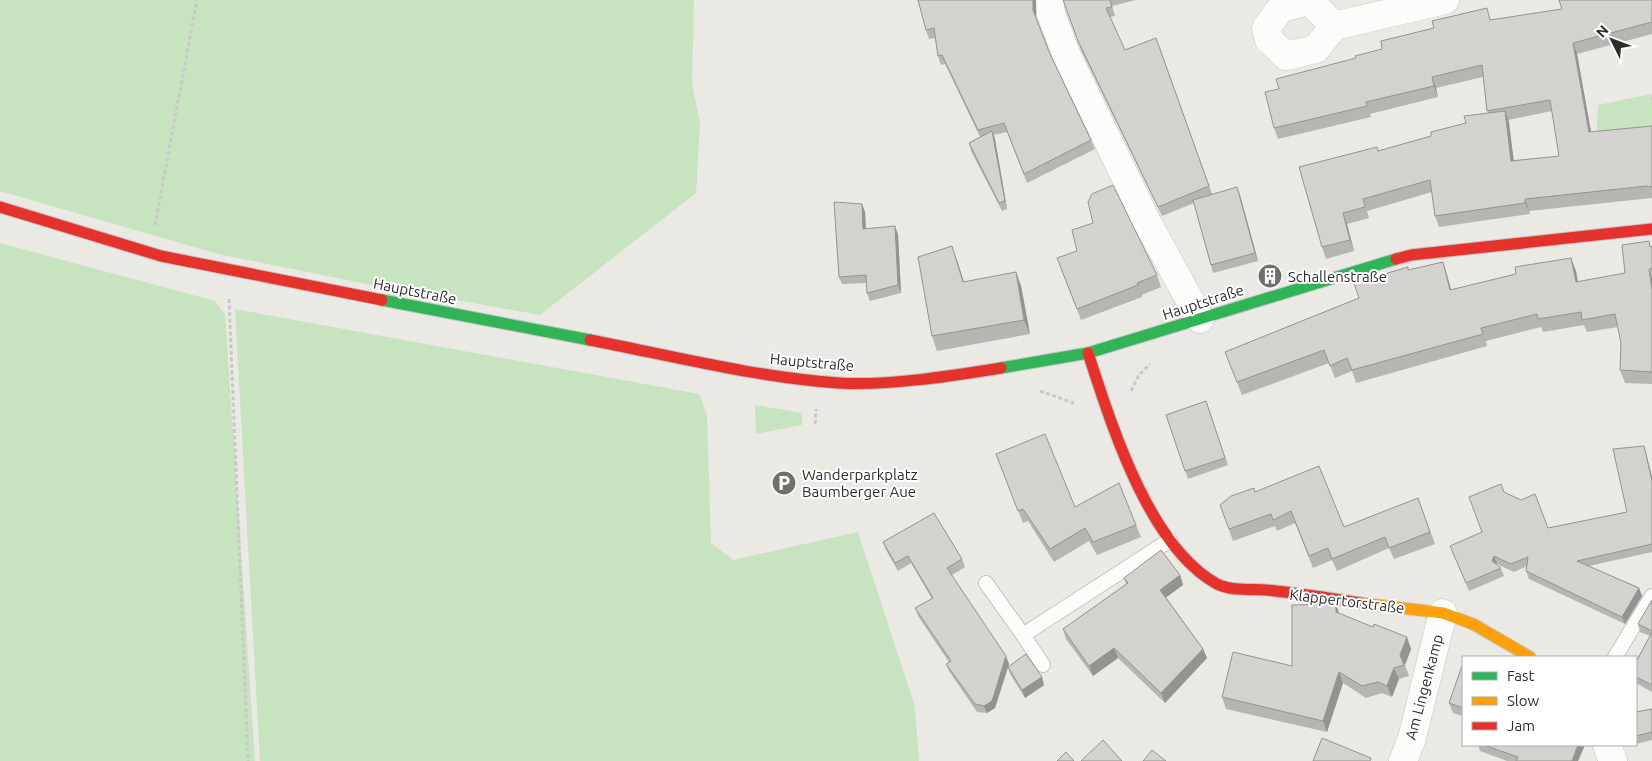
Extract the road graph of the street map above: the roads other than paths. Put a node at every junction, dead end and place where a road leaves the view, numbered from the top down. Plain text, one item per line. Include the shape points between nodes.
1 (1050, 0) edge
2 (1444, 0) edge
3 (1334, 26) dead end
4 (0, 207) edge
5 (1652, 229) edge
6 (1200, 319) junction
7 (1088, 353) junction
8 (1170, 540) junction
9 (986, 583) dead end
10 (1652, 596) edge
11 (1443, 613) junction
12 (1023, 635) junction
13 (1528, 656) edge
14 (1616, 656) edge
15 (1043, 665) dead end
16 (1607, 746) edge
17 (1403, 761) edge
18 (1613, 761) edge

1 - 6 street via 1067,56 1146,220
2 - 3 street
4 - 7 street, Hauptstraße via 150,252 230,270 736,369 839,383 975,372
5 - 6 street, Hauptstraße via 1411,255
6 - 7 street, Hauptstraße
7 - 8 street, Klappertorstraße via 1126,459
8 - 11 street, Klappertorstraße via 1188,561 1219,585
8 - 12 lane
9 - 12 lane
10 - 14 lane
11 - 13 street, Klappertorstraße via 1474,624
11 - 17 street, Am Lingenkamp via 1412,738
12 - 15 lane
16 - 18 street

